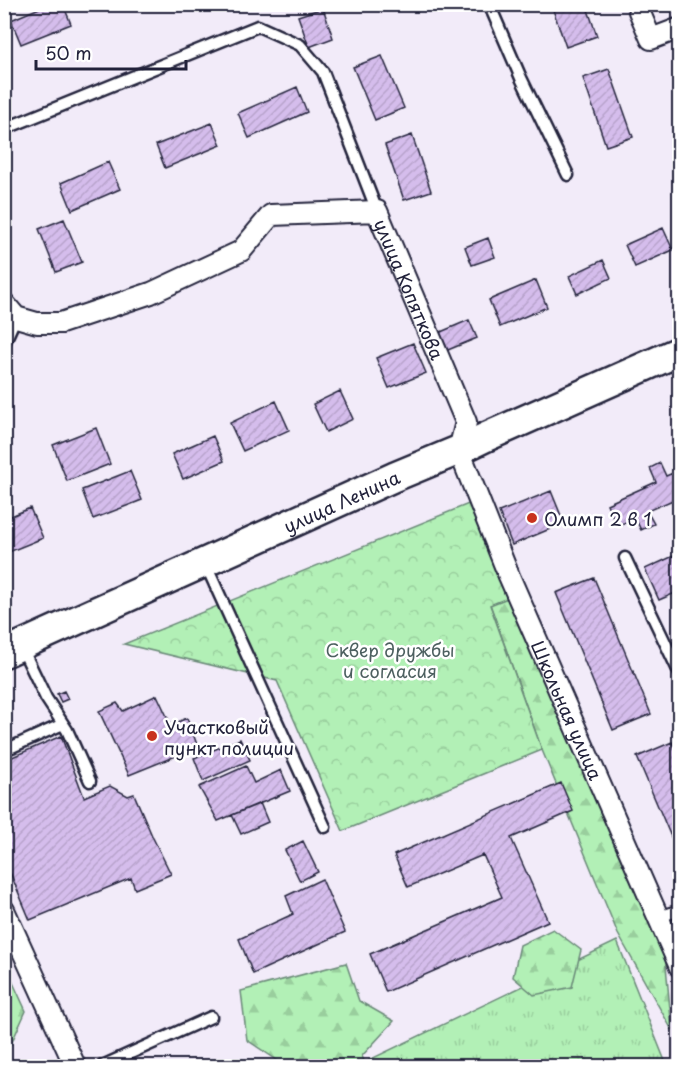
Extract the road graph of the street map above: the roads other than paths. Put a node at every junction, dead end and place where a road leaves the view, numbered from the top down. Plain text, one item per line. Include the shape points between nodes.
1 (489, 4) edge
2 (639, 4) edge
3 (680, 28) edge
4 (4, 129) edge
5 (568, 175) dead end
6 (377, 211) junction
7 (10, 310) edge
8 (4, 343) edge
9 (680, 351) edge
10 (459, 450) junction
11 (625, 558) dead end
12 (205, 562) junction
13 (13, 649) edge
14 (680, 674) edge
15 (63, 724) junction
16 (12, 747) dead end
17 (90, 781) dead end
18 (325, 827) dead end
19 (4, 910) edge
20 (680, 910) edge
21 (659, 917) junction
22 (680, 967) edge
23 (211, 1017) dead end
24 (75, 1066) edge
25 (102, 1066) edge

1 - 5 lane
2 - 3 street via 651,39
4 - 6 lane via 258,27 300,45 323,72
6 - 7 street, улица Копяткова via 271,215 241,250 151,293 61,323 37,323
6 - 10 street, улица Копяткова via 466,422
7 - 8 lane
9 - 10 main road, улица Ленина
10 - 12 main road, улица Ленина
10 - 21 street, Школьная улица via 509,576
11 - 14 lane
12 - 13 main road, улица Ленина
12 - 18 lane
13 - 15 lane
15 - 16 lane
15 - 17 lane
19 - 24 street
20 - 21 lane
21 - 22 street, Школьная улица
23 - 25 lane

